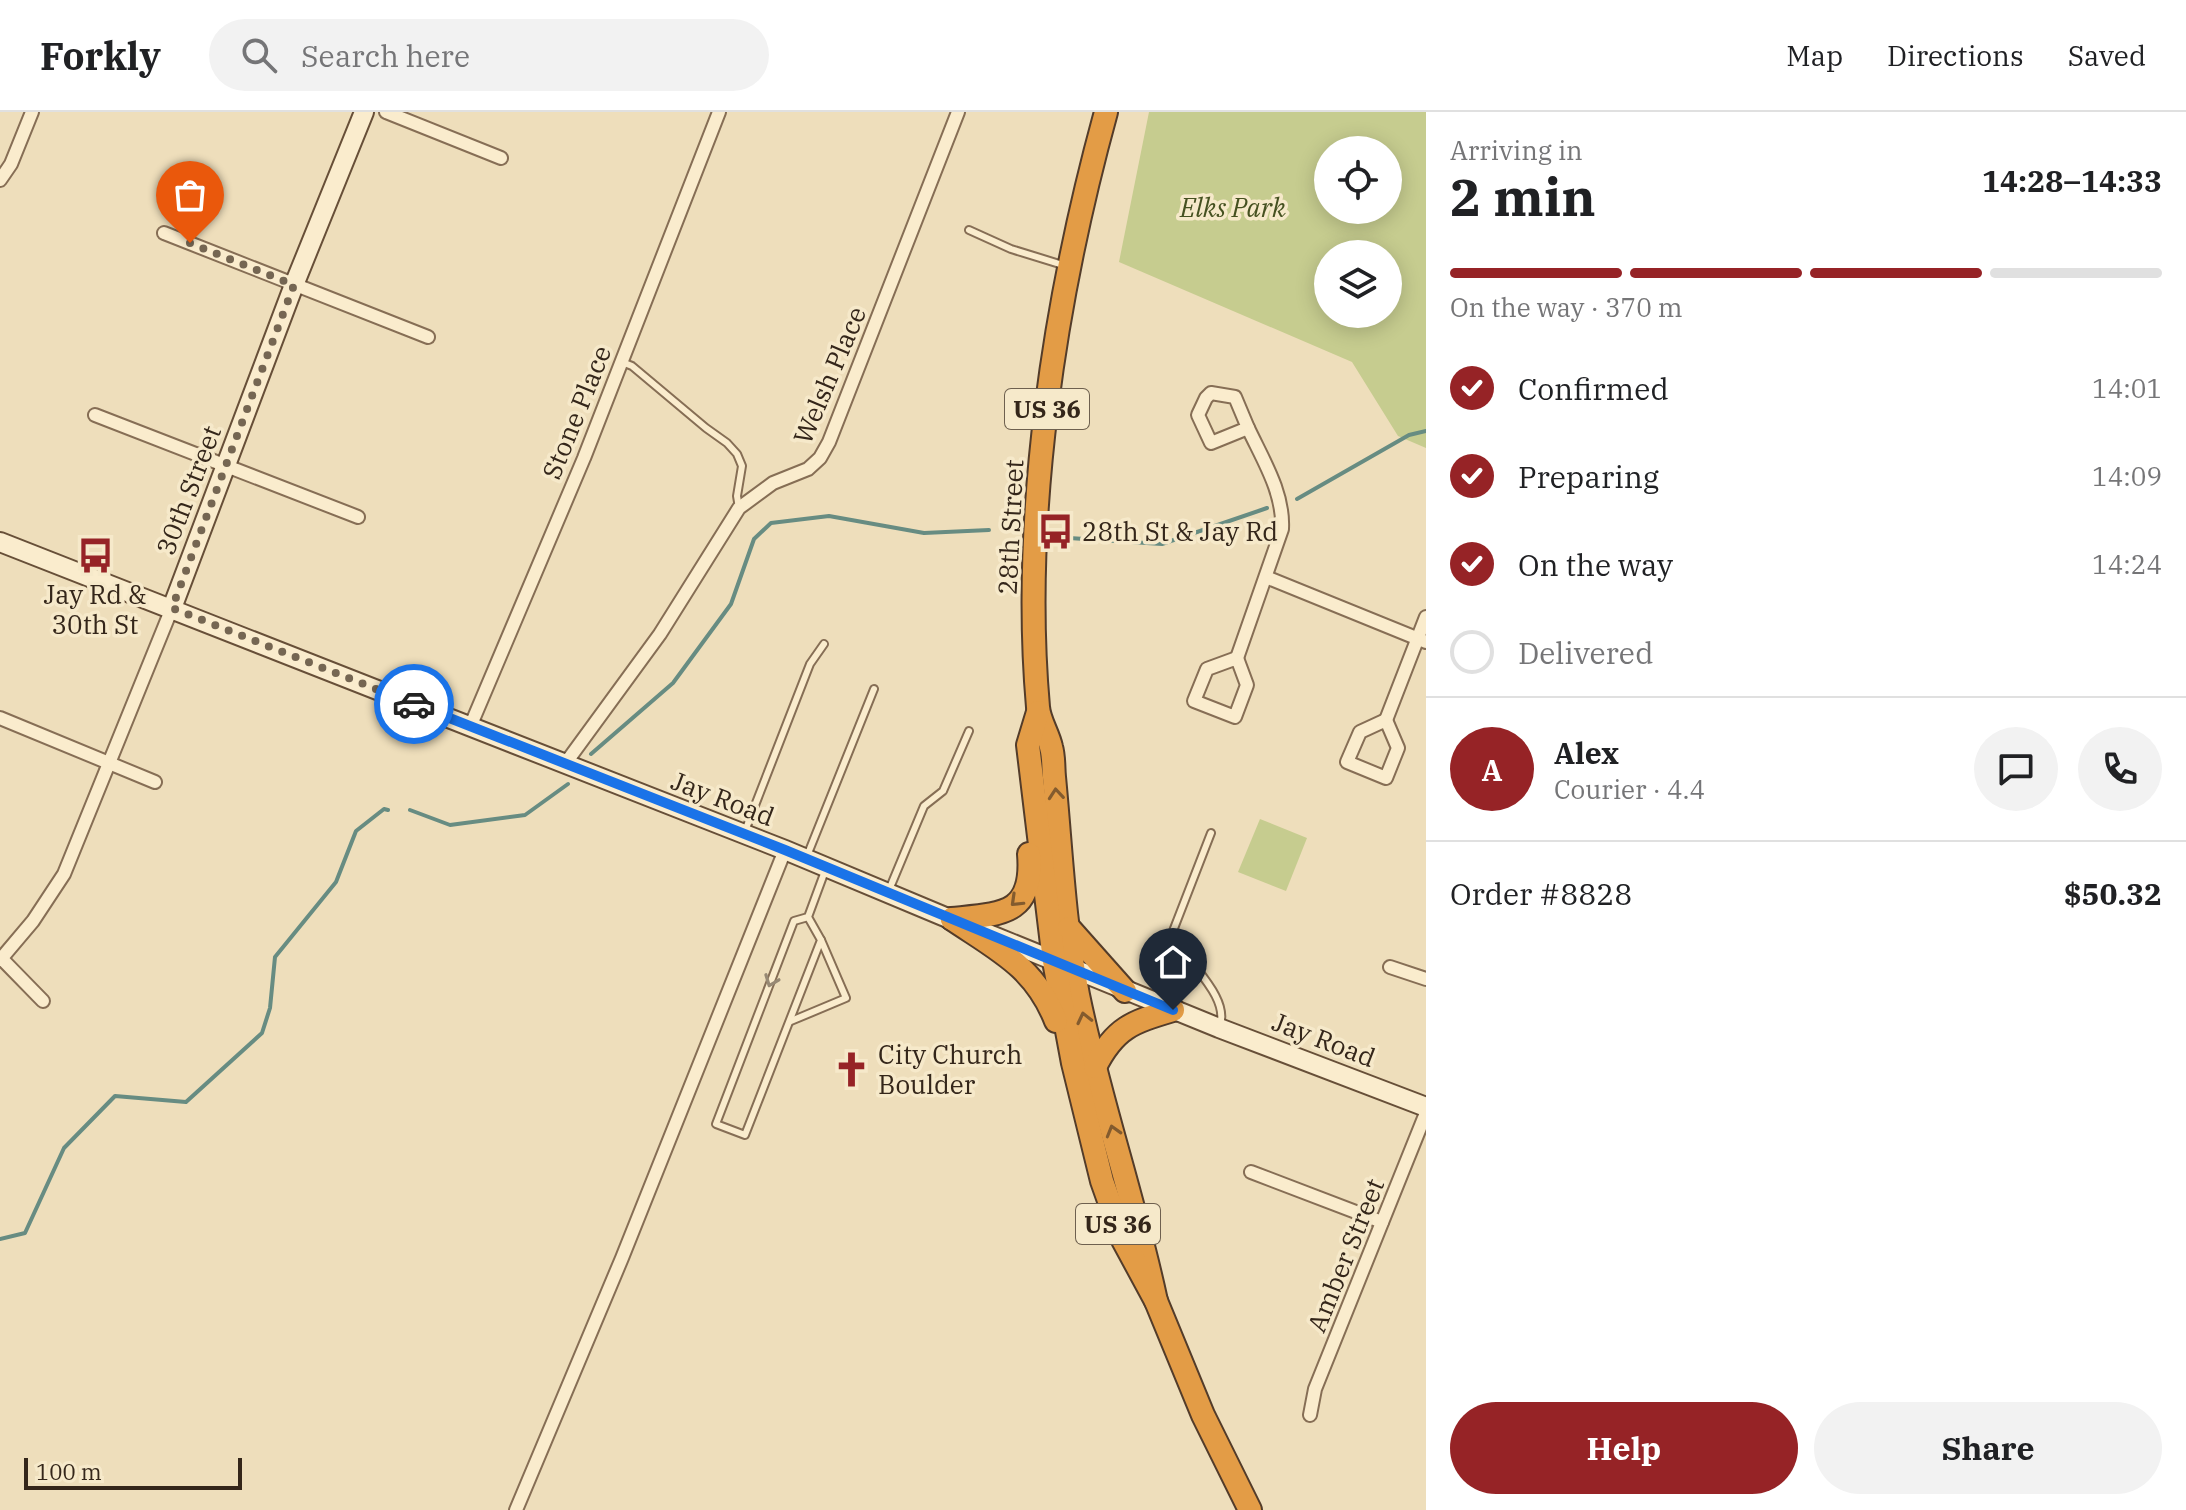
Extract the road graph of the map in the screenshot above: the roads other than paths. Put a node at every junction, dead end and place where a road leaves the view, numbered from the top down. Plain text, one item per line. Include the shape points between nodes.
1 (32, 112) edge
2 (364, 112) edge
3 (386, 112) edge
4 (719, 112) edge
5 (958, 112) edge
6 (1106, 112) edge
7 (501, 158) dead end
8 (0, 180) edge
9 (969, 230) dead end
10 (164, 233) dead end
11 (1069, 267) junction
12 (294, 285) junction
13 (428, 337) dead end
14 (621, 361) junction
15 (95, 415) dead end
16 (1248, 428) junction
17 (225, 466) junction
18 (739, 508) junction
19 (358, 517) dead end
20 (0, 542) edge
21 (1266, 577) junction
22 (172, 608) junction
23 (1426, 617) edge
24 (1421, 640) edge
25 (824, 644) dead end
26 (1237, 658) junction
27 (874, 689) dead end
28 (1038, 712) junction
29 (0, 718) edge
30 (1386, 720) junction
31 (470, 727) junction
32 (969, 731) dead end
33 (1028, 745) junction
34 (109, 763) junction
35 (565, 764) junction
36 (155, 782) dead end
37 (1211, 833) dead end
38 (744, 834) junction
39 (785, 850) junction
40 (805, 859) junction
41 (826, 867) junction
42 (888, 893) junction
43 (808, 917) junction
44 (952, 919) junction
45 (1068, 927) junction
46 (821, 940) junction
47 (1, 959) edge
48 (1064, 965) junction
49 (1390, 967) dead end
50 (1426, 979) edge
51 (1125, 991) junction
52 (43, 1001) dead end
53 (1173, 1010) junction
54 (791, 1021) junction
55 (1219, 1028) junction
56 (1084, 1065) junction
57 (1426, 1110) edge
58 (1251, 1172) dead end
59 (1382, 1222) junction
60 (1310, 1415) dead end
61 (516, 1510) edge
62 (1250, 1510) edge

1 - 8 street
2 - 12 street, 30th Street
3 - 7 street
4 - 14 street, Stone Place
5 - 18 street, Welsh Place via 829,442 808,469 773,483
6 - 11 highway, 28th Street / US 36
9 - 11 lane
10 - 12 street
11 - 28 highway, 28th Street / US 36 via 1042,451 1034,616
12 - 13 street
12 - 17 street, 30th Street
14 - 18 lane via 737,454 742,466
14 - 31 street, Stone Place
15 - 17 street
16 - 16 street via 1235,397 1211,393 1198,415 1211,443
16 - 21 street via 1283,512
17 - 19 street
17 - 22 street, 30th Street
18 - 35 street, Welsh Place via 660,634
20 - 22 street, Jay Road
21 - 24 street
21 - 26 street
22 - 31 street, Jay Road
22 - 34 street, 30th Street
23 - 24 street
24 - 30 street
25 - 38 lane via 810,664
26 - 26 street via 1207,669 1194,701 1235,717 1247,685
27 - 40 lane
28 - 33 highway, 28th Street / US 36
45 -> 28 highway, 28th Street / US 36 via 1052,748
29 - 34 street
30 - 30 street via 1360,732 1347,762 1386,778 1398,748
31 - 35 street, Jay Road
32 - 42 lane via 943,791 924,806
33 -> 44 highway via 1022,777 1031,878 1025,892 997,914
33 - 48 highway, 28th Street / US 36
34 - 36 street
34 - 47 street, 30th Street via 64,874
35 - 38 street, Jay Road
37 - 55 lane via 1173,931 1219,1001
38 - 39 street, Jay Road
39 - 40 street, Jay Road
39 - 61 street
40 - 41 street, Jay Road
41 - 42 street, Jay Road
41 - 43 lane
42 - 44 street, Jay Road
43 - 46 lane
43 -> 54 lane via 794,921 716,1124 745,1135
44 - 48 street, Jay Road
44 - 56 highway via 1034,979
45 - 48 highway, 28th Street / US 36
45 - 51 highway
46 - 54 lane
46 - 54 lane via 846,998
47 - 52 street
48 - 51 street, Jay Road
48 - 56 highway, US 36
49 - 50 street
51 - 53 street, Jay Road
53 - 55 street, Jay Road
53 - 56 highway via 1123,1028
55 - 57 street, Jay Road
56 - 62 highway, US 36 via 1142,1232 1156,1301
57 - 59 street, Amber Street
58 - 59 street
59 - 60 street, Amber Street via 1315,1389

